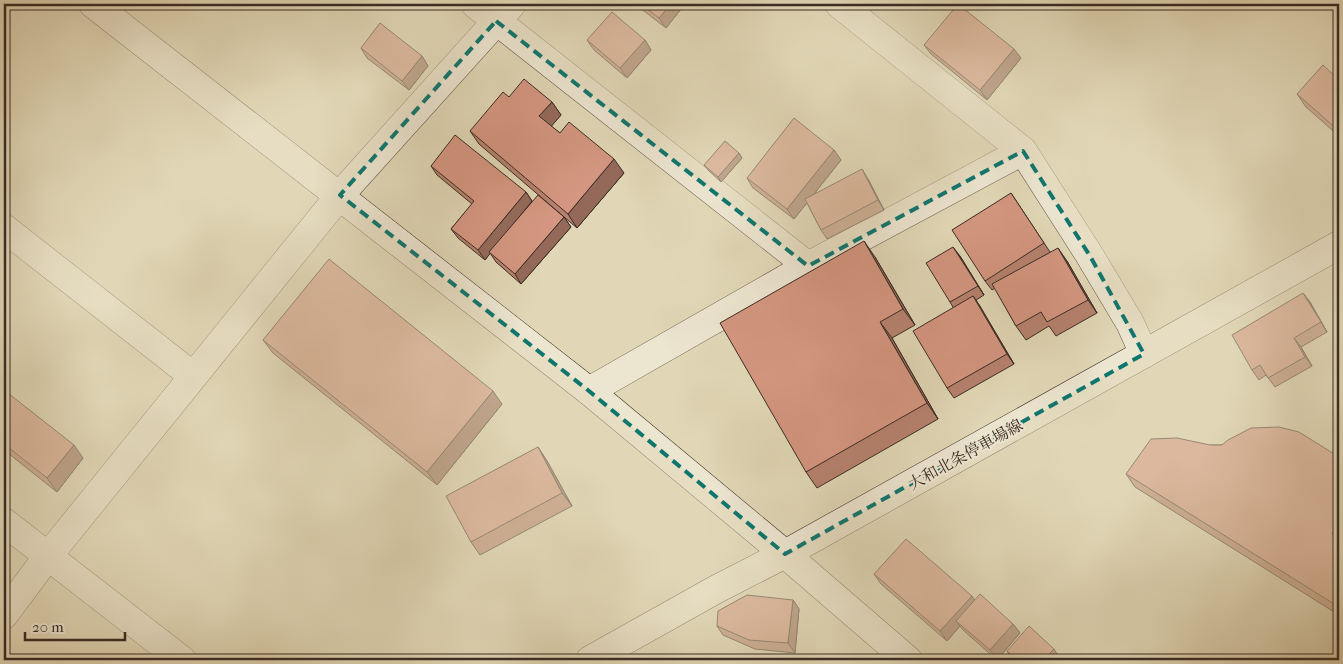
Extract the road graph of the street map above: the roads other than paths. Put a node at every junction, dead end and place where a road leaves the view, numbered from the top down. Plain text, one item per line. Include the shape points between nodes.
1 (93, 4) edge
2 (475, 4) edge
3 (839, 4) edge
4 (504, 12) edge
5 (1023, 151) junction
6 (340, 195) junction
7 (4, 228) edge
8 (1339, 245) edge
9 (808, 266) junction
10 (1144, 354) junction
11 (193, 376) junction
12 (589, 391) junction
13 (4, 522) edge
14 (785, 554) junction
15 (48, 556) junction
16 (4, 615) edge
17 (182, 660) edge
18 (590, 660) edge
19 (908, 660) edge

1 - 6 street
2 - 4 street
3 - 5 street
4 - 6 street
4 - 9 street
5 - 9 street
5 - 10 street via 1130,322
6 - 11 street
6 - 12 street
7 - 11 street
8 - 10 street, 大和北条停車場線
9 - 12 street
10 - 14 street, 大和北条停車場線
11 - 15 street
12 - 14 street
13 - 15 street
14 - 18 street, 大和北条停車場線
14 - 19 street
15 - 16 street
15 - 17 street

